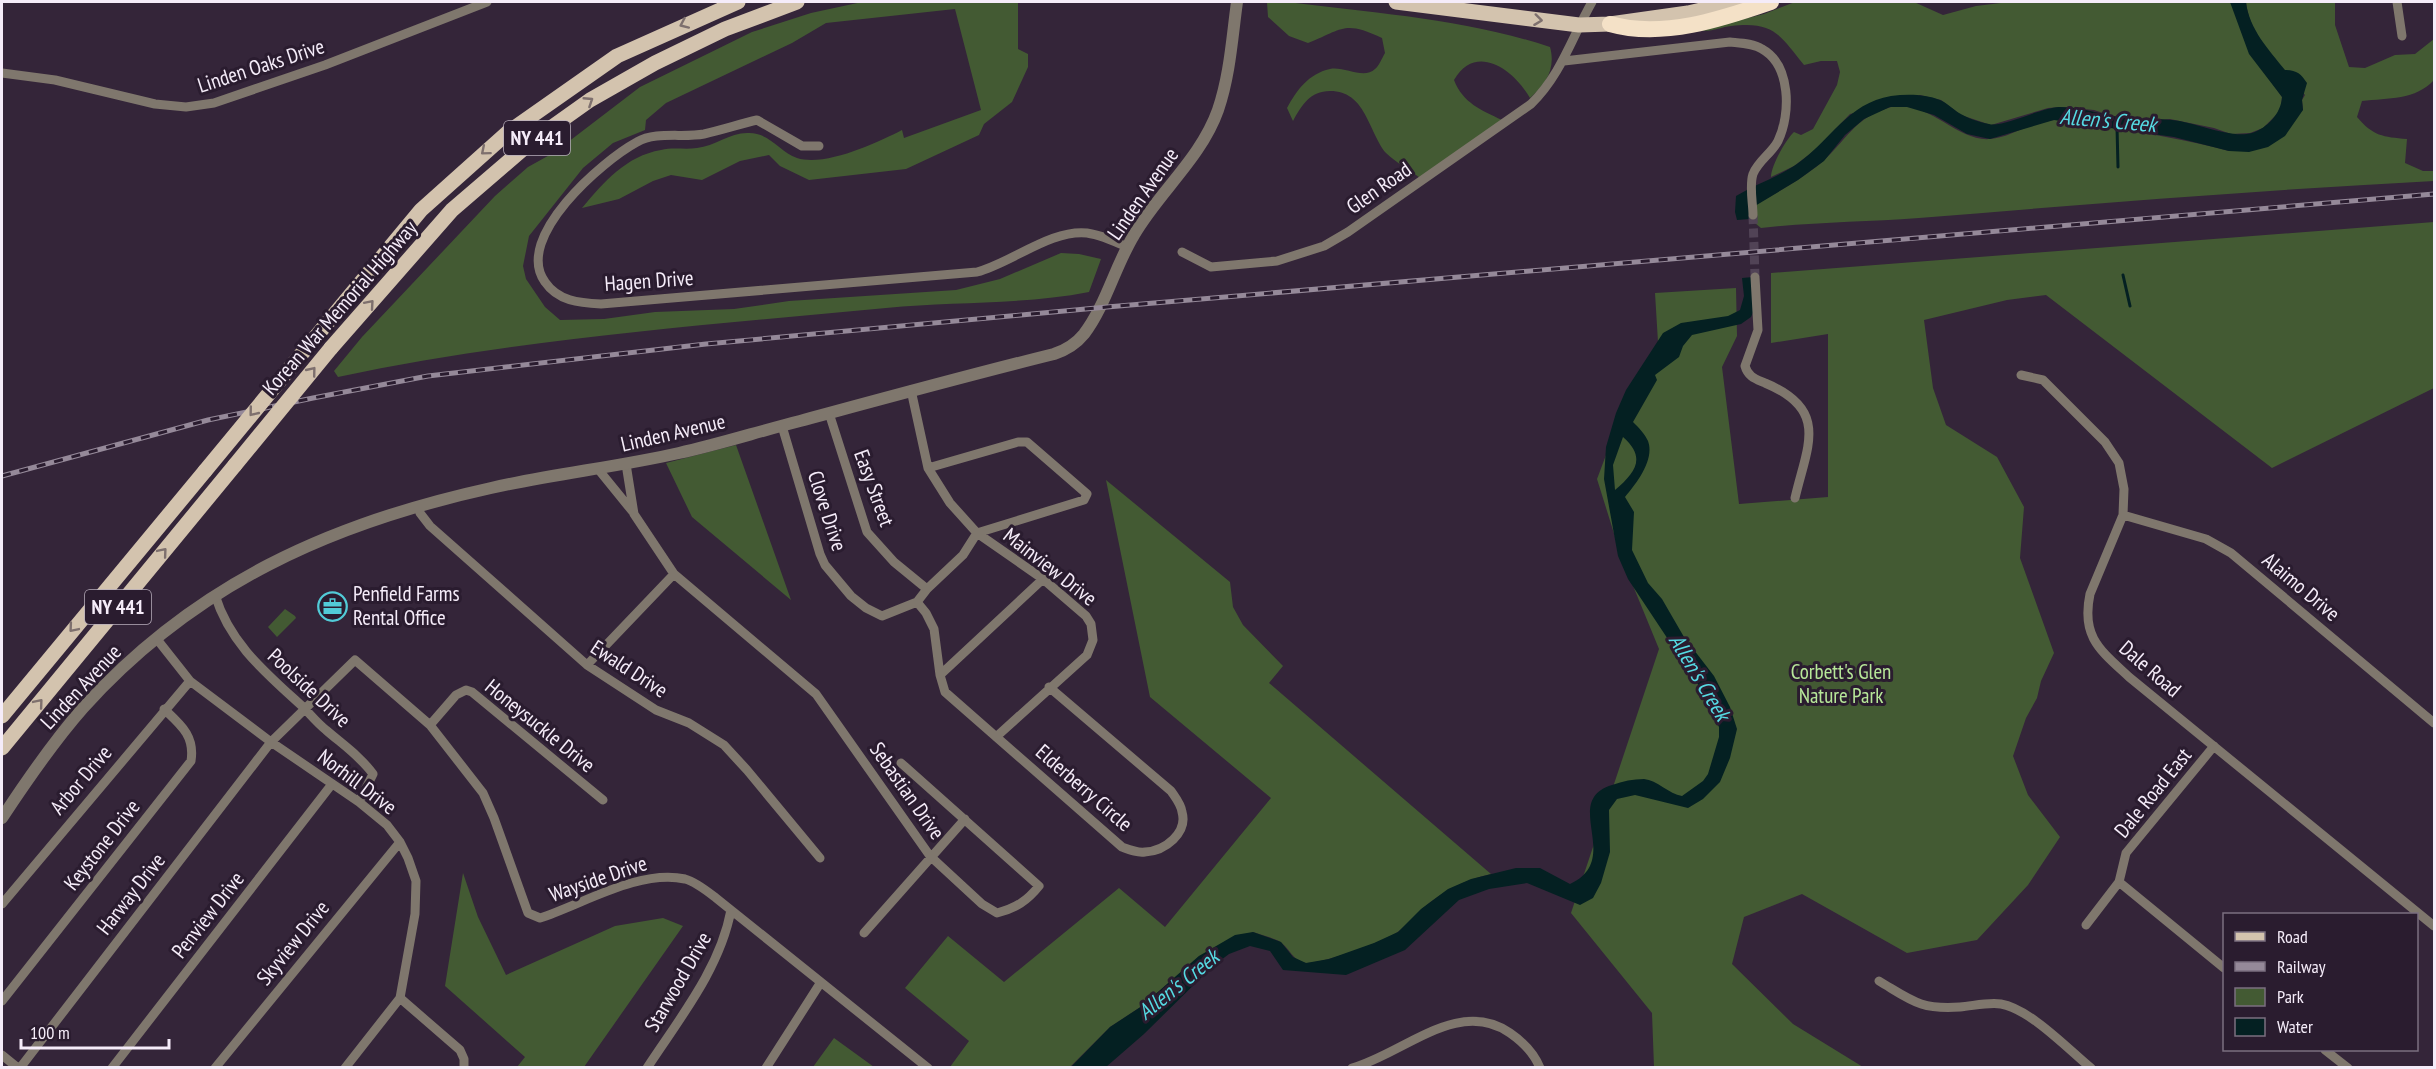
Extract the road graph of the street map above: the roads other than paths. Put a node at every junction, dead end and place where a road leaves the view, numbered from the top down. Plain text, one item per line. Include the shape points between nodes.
1 (487, 2) edge
2 (738, 2) edge
3 (797, 2) edge
4 (1237, 2) edge
5 (1396, 2) edge
6 (1592, 2) edge
7 (1736, 2) edge
8 (1771, 2) edge
9 (2397, 2) edge
10 (1610, 24) junction
11 (1579, 25) junction
12 (2402, 36) dead end
13 (1564, 61) junction
14 (2, 73) edge
15 (819, 146) dead end
16 (1753, 212) tunnel mouth
17 (1127, 247) junction
18 (1182, 252) dead end
19 (1755, 277) tunnel mouth
20 (2021, 375) dead end
21 (910, 390) junction
22 (829, 413) junction
23 (782, 426) junction
24 (626, 464) junction
25 (928, 468) junction
26 (598, 470) junction
27 (1795, 498) dead end
28 (418, 506) junction
29 (634, 514) junction
30 (2123, 514) junction
31 (977, 533) junction
32 (674, 574) junction
33 (1043, 579) junction
34 (927, 589) junction
35 (215, 595) junction
36 (916, 602) junction
37 (156, 638) junction
38 (587, 665) junction
39 (940, 675) junction
40 (190, 681) junction
41 (1049, 687) junction
42 (304, 708) junction
43 (164, 709) junction
44 (2, 716) edge
45 (2433, 720) edge
46 (430, 725) junction
47 (996, 737) junction
48 (271, 742) junction
49 (2214, 746) junction
50 (2, 748) edge
51 (901, 763) dead end
52 (332, 784) junction
53 (603, 800) dead end
54 (359, 802) junction
55 (2, 818) edge
56 (965, 819) junction
57 (400, 842) junction
58 (930, 856) junction
59 (820, 858) dead end
60 (2119, 882) junction
61 (2, 904) edge
62 (731, 910) junction
63 (2086, 925) dead end
64 (2434, 926) edge
65 (864, 933) dead end
66 (2223, 967) edge
67 (1879, 981) dead end
68 (821, 982) junction
69 (400, 998) junction
70 (2, 1001) edge
71 (2326, 1051) edge
72 (2, 1055) edge
73 (19, 1068) edge
74 (112, 1068) edge
75 (214, 1068) edge
76 (345, 1068) edge
77 (464, 1068) edge
78 (647, 1068) edge
79 (766, 1068) edge
80 (928, 1068) edge
81 (1352, 1068) edge
82 (1540, 1068) edge
83 (2091, 1068) edge
84 (2348, 1068) edge

1 - 14 street, Linden Oaks Drive via 214,103 186,107 155,104 55,80
2 -> 44 main road, Korean War Memorial Highway / NY 441, bridge via 617,56 507,133 421,210
50 -> 3 main road, Korean War Memorial Highway / NY 441, bridge via 331,348 453,210 531,142 590,100 725,28
4 - 17 street, Linden Avenue via 1225,86 1209,131
5 -> 11 main road
6 - 11 street, Glen Road
7 - 10 main road
8 - 10 highway via 1709,21 1628,29
9 - 12 street
10 - 11 main road
11 - 13 street, Glen Road
13 - 16 street via 1730,42 1761,48 1769,54 1780,68 1786,92 1780,136 1752,178
13 - 18 street, Glen Road via 1531,104 1324,246 1277,261 1211,267
15 - 17 street, Hagen Drive via 802,146 757,120 703,134 640,140 604,163 564,206 539,246 538,270 550,289 561,297 601,304 976,272 1070,233 1098,235
17 - 21 street, Linden Avenue via 1094,319 1080,339 1066,349
19 - 27 street via 1758,330 1745,366 1747,373 1792,397 1809,431 1809,447
20 - 30 street, Dale Road via 2043,380 2113,453 2122,474
21 - 22 street, Linden Avenue
21 - 25 street
22 - 23 street, Linden Avenue
22 - 34 street, Easy Street via 867,532
23 - 24 street, Linden Avenue
23 - 36 street, Clove Drive via 825,565 851,596 882,616
24 - 26 street, Linden Avenue
24 - 29 street, Sebastian Drive
25 - 31 street via 950,503
25 - 31 street via 1027,442 1087,494 1084,500
26 - 28 street, Linden Avenue via 491,488
26 - 29 street, Sebastian Drive
28 - 35 street, Linden Avenue via 312,542
28 - 38 street, Ewald Drive via 430,526
29 - 32 street, Sebastian Drive
30 - 45 street, Alaimo Drive via 2206,539 2231,553
30 - 49 street, Dale Road via 2090,594 2087,615 2091,636 2129,677
31 - 33 street, Mainview Drive
31 - 34 street, Clove Drive via 963,555
32 - 38 street
32 - 58 street, Sebastian Drive via 816,694
33 - 39 street
33 - 41 street, Mainview Drive via 1086,616 1093,631 1087,655
34 - 36 street, Clove Drive
35 - 37 street, Linden Avenue
35 - 42 street, Poolside Drive via 237,642 253,662
36 - 39 street, Elderberry Circle via 934,629
37 - 40 street, Norhill Drive
37 - 55 street, Linden Avenue via 82,709
38 - 59 street, Ewald Drive via 656,710 690,723 724,745
39 - 47 street, Elderberry Circle via 945,692
40 - 43 street, Arbor Drive
40 - 48 street, Norhill Drive
41 - 47 street, Mainview Drive
41 - 47 street, Elderberry Circle via 1171,791 1183,812 1183,823 1171,842 1146,852 1122,847
42 - 46 street, Wayside Drive via 355,660
42 - 48 street, Harway Drive
42 - 54 street, Poolside Drive via 365,762 373,774
43 - 61 street, Arbor Drive
43 - 70 street, Keystone Drive via 187,731 193,750 191,761
46 - 53 street, Honeysuckle Drive via 456,695 466,690 472,692
46 - 62 street, Wayside Drive via 483,793 528,913 540,918 660,875 687,879
48 - 52 street, Norhill Drive
48 - 73 street, Harway Drive
49 - 60 street, Dale Road East via 2126,853
49 - 64 street, Dale Road
51 - 56 street, Sebastian Drive
52 - 54 street, Norhill Drive
52 - 74 street, Penview Drive
54 - 57 street, Norhill Drive via 387,825
56 - 58 street
56 - 58 street, Sebastian Drive via 1039,886 1029,899 997,913
57 - 69 street, Norhill Drive via 416,881 415,914
57 - 75 street, Skyview Drive
58 - 65 street
60 - 63 street, Dale Road East
60 - 66 street
62 - 68 street, Wayside Drive
62 - 78 street, Starwood Drive via 727,933 709,972
67 - 83 street via 1908,1001 1926,1006 2000,1004 2025,1015
68 - 79 street
68 - 80 street, Wayside Drive
69 - 76 street, Norhill Drive
69 - 77 street via 460,1050
71 - 84 street
72 - 73 street, Harway Drive
81 - 82 street via 1385,1056 1440,1027 1471,1021 1494,1024 1508,1031 1530,1051

